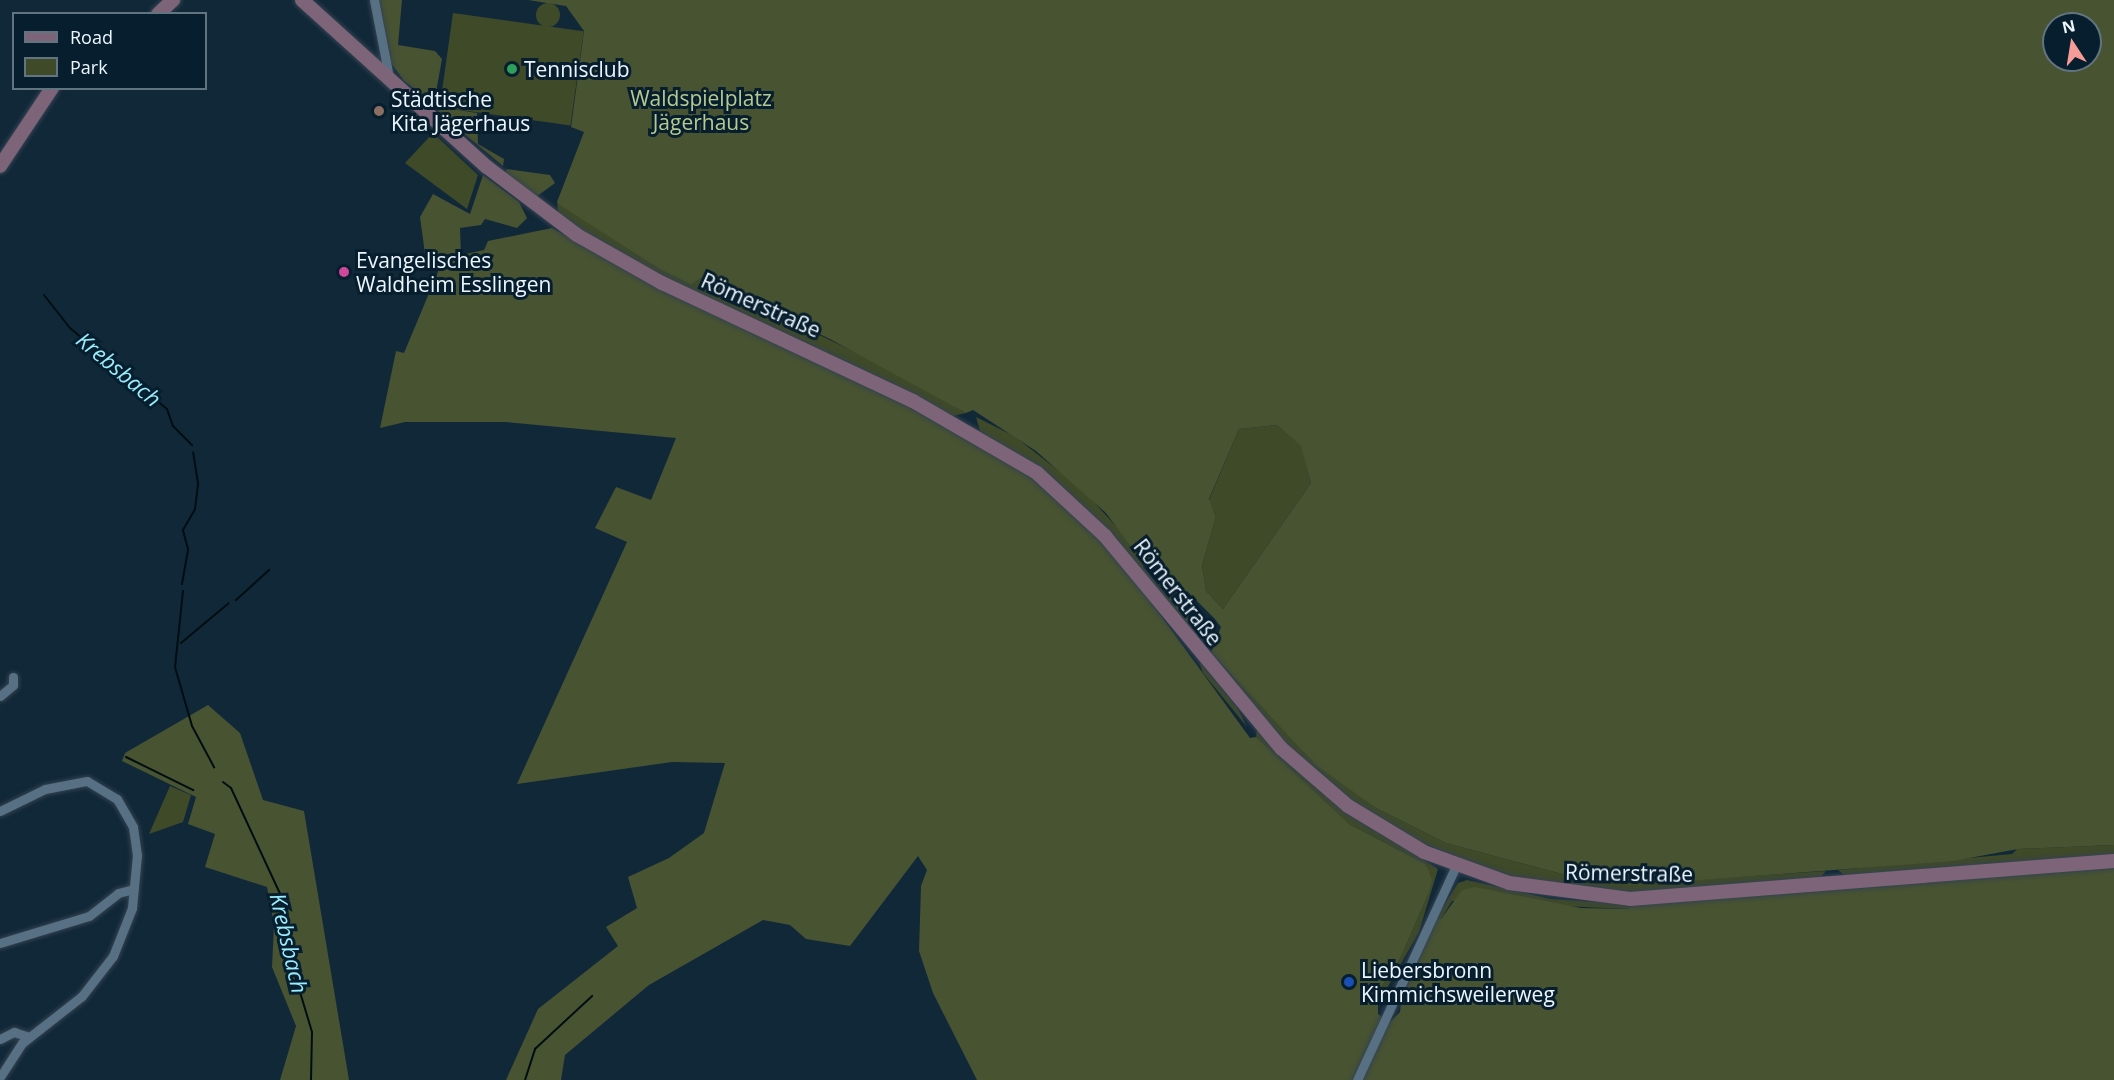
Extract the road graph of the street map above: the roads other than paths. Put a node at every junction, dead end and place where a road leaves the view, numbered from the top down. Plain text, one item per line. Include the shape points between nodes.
1 (173, 0) edge
2 (302, 0) edge
3 (374, 0) edge
4 (160, 12) edge
5 (390, 81) junction
6 (51, 90) edge
7 (0, 166) edge
8 (14, 677) dead end
9 (0, 696) edge
10 (0, 811) edge
11 (2114, 861) edge
12 (1456, 866) junction
13 (134, 889) junction
14 (0, 943) edge
15 (30, 1036) junction
16 (0, 1039) edge
17 (0, 1077) edge
18 (1357, 1080) edge

1 - 4 street
2 - 5 street, Römerstraße
3 - 5 street
5 - 12 street, Römerstraße via 498,177 599,249 914,401 1038,473 1106,536 1234,697 1300,766 1375,825
6 - 7 street
8 - 9 street via 13,686
10 - 13 street via 76,782 106,789 134,831
11 - 12 street, Römerstraße via 1630,899 1555,893
12 - 18 street
13 - 14 street via 118,892 89,916
13 - 15 street via 129,918 106,966 76,1001
15 - 16 street via 14,1032
15 - 17 street

